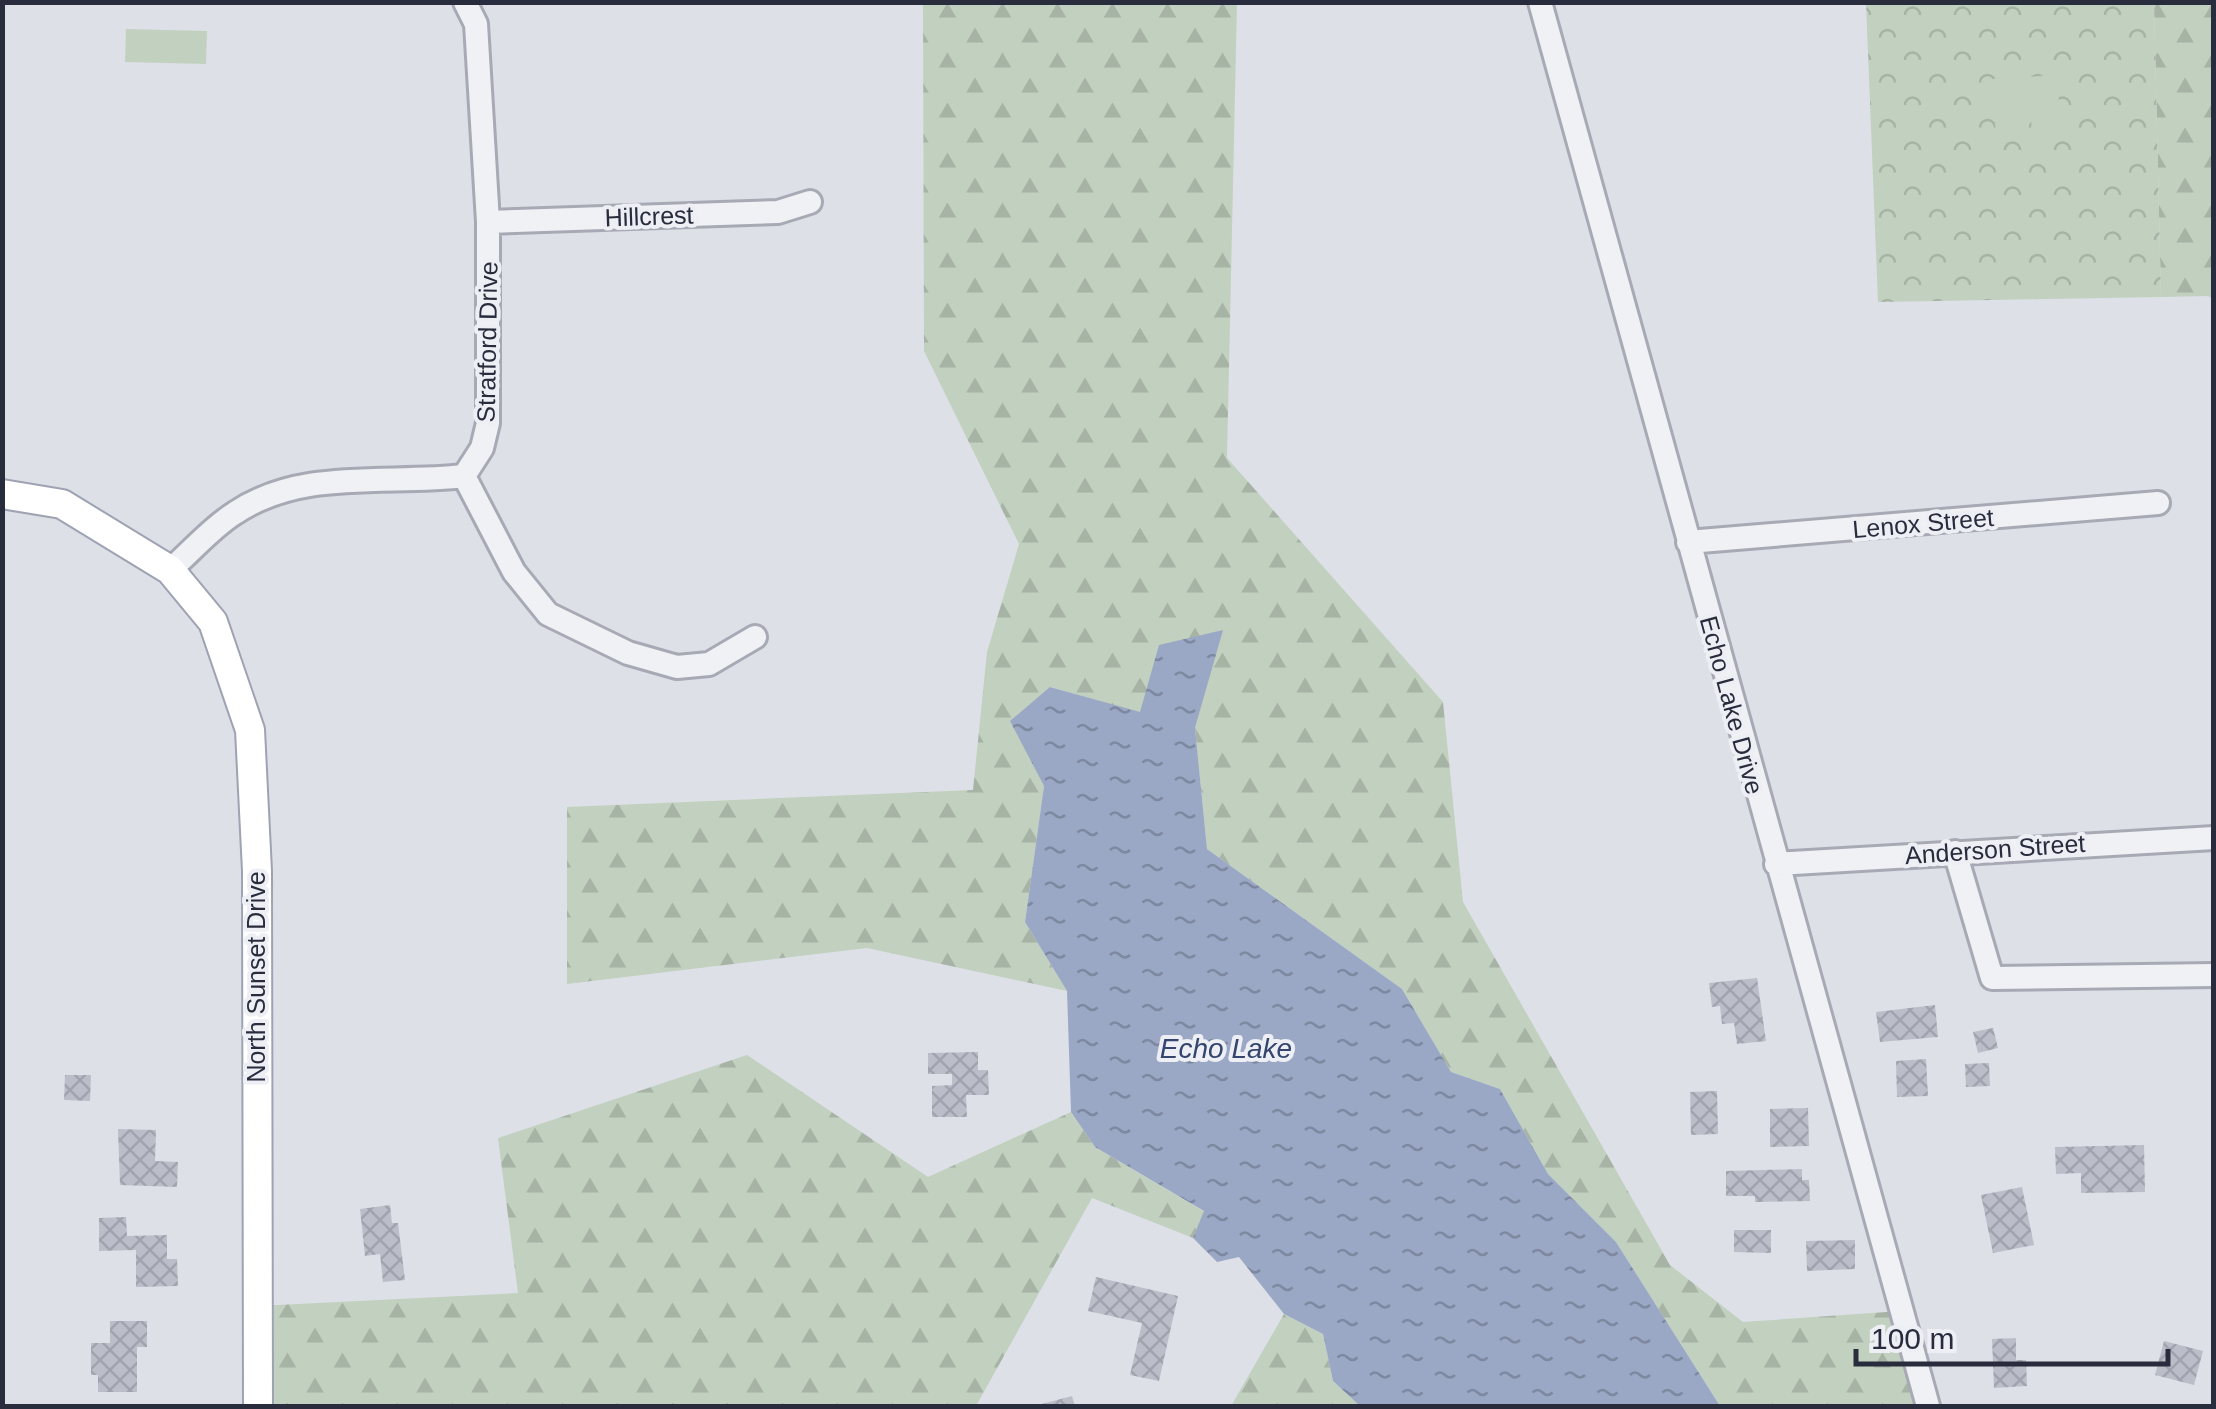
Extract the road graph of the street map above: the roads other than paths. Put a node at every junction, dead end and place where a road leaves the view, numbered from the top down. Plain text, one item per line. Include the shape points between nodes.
1 (465, 2) edge
2 (1540, 2) edge
3 (810, 202) dead end
4 (488, 222) junction
5 (464, 476) junction
6 (2, 494) edge
7 (2158, 504) dead end
8 (1688, 542) junction
9 (170, 570) junction
10 (756, 638) dead end
11 (2214, 838) edge
12 (1955, 852) junction
13 (1776, 864) junction
14 (2214, 975) edge
15 (258, 1406) edge
16 (1928, 1406) edge

1 - 4 street, Stratford Drive via 476,24
2 - 8 street, Echo Lake Drive
3 - 4 street, Hillcrest via 778,212
4 - 5 street, Stratford Drive via 488,423
5 - 9 street via 301,484 233,514
5 - 10 street via 514,572 548,614 628,653 677,667 708,664
6 - 9 main road, North Sunset Drive via 62,504
7 - 8 street, Lenox Street
8 - 13 street, Echo Lake Drive
9 - 15 main road, North Sunset Drive via 213,622 250,730 257,871
11 - 12 street, Anderson Street
12 - 13 street, Anderson Street
12 - 14 street via 1992,978
13 - 16 street, Echo Lake Drive

